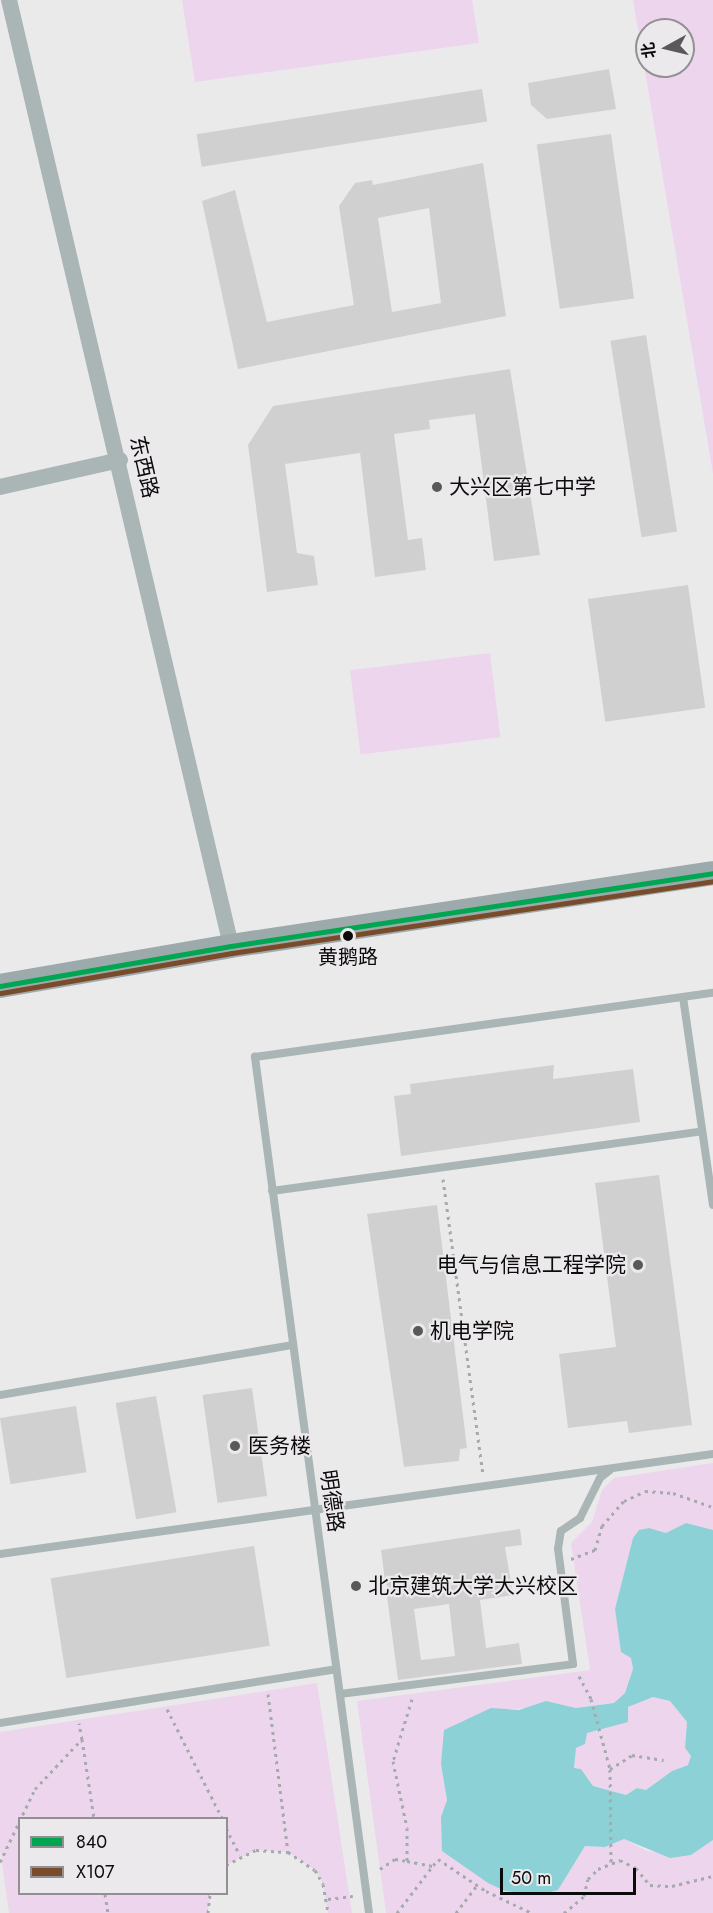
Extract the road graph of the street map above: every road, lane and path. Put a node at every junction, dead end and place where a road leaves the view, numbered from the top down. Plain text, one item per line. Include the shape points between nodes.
1 (9, 0) edge
2 (120, 460) junction
3 (0, 487) edge
4 (713, 873) edge
5 (231, 946) junction
6 (0, 986) edge
7 (713, 993) edge
8 (683, 997) junction
9 (702, 1131) junction
10 (442, 1167) junction
11 (272, 1191) junction
12 (713, 1205) edge
13 (292, 1345) junction
14 (0, 1395) edge
15 (713, 1454) edge
16 (613, 1468) junction
17 (484, 1486) junction
18 (713, 1507) edge
19 (315, 1510) junction
20 (0, 1554) edge
21 (559, 1562) junction
22 (573, 1664) junction
23 (336, 1669) junction
24 (267, 1680) junction
25 (413, 1685) junction
26 (340, 1694) junction
27 (160, 1697) junction
28 (78, 1710) junction
29 (0, 1723) edge
30 (82, 1739) junction
31 (664, 1760) dead end
32 (610, 1769) junction
33 (22, 1817) edge
34 (94, 1817) edge
35 (221, 1817) edge
36 (18, 1824) edge
37 (228, 1832) edge
38 (288, 1852) junction
39 (240, 1855) junction
40 (407, 1861) junction
41 (0, 1862) edge
42 (611, 1863) junction
43 (228, 1864) edge
44 (433, 1866) junction
45 (380, 1869) dead end
46 (713, 1876) edge
47 (477, 1885) junction
48 (105, 1895) edge
49 (210, 1895) edge
50 (367, 1895) junction
51 (328, 1899) junction
52 (108, 1913) edge
53 (208, 1913) edge
54 (328, 1913) edge
55 (369, 1913) edge
56 (397, 1913) edge
57 (456, 1913) edge
58 (532, 1913) edge
59 (564, 1913) edge

1 - 2 street, 东西路
2 - 3 street
2 - 5 street, 东西路
4 - 5 street
5 - 6 street
7 - 8 lane
8 - 9 lane
8 - 11 lane, 明德路 via 255,1057
9 - 10 lane
9 - 12 lane
10 - 11 lane
10 - 17 path
11 - 13 lane, 明德路
13 - 14 lane
13 - 19 lane, 明德路
15 - 16 lane
16 - 17 lane
16 - 21 lane via 600,1478 580,1518 561,1532
17 - 19 lane
18 - 21 path via 673,1493 645,1491 624,1501 602,1526 595,1550
19 - 20 lane
19 - 23 lane, 明德路
21 - 22 lane
22 - 25 lane
22 - 32 path via 591,1699
23 - 24 lane
23 - 26 lane, 明德路
24 - 27 lane
24 - 38 path
25 - 26 lane
25 - 40 path via 411,1710 393,1761 407,1828
26 - 50 lane, 明德路
27 - 28 lane
27 - 35 path
28 - 29 lane
28 - 30 path
30 - 33 path via 35,1789
30 - 34 path
31 - 32 path via 632,1755
32 - 42 path
36 - 41 path
37 - 39 path
38 - 39 path via 256,1850
38 - 51 path via 315,1870
39 - 43 path
40 - 44 path
40 - 45 path via 395,1859
42 - 46 path via 620,1860 636,1868 650,1885 672,1886
42 - 59 path via 588,1879 584,1896
44 - 47 path via 438,1859
44 - 56 path
47 - 57 path
47 - 58 path
48 - 52 path
49 - 53 path
50 - 51 path
50 - 55 lane, 明德路
51 - 54 path

